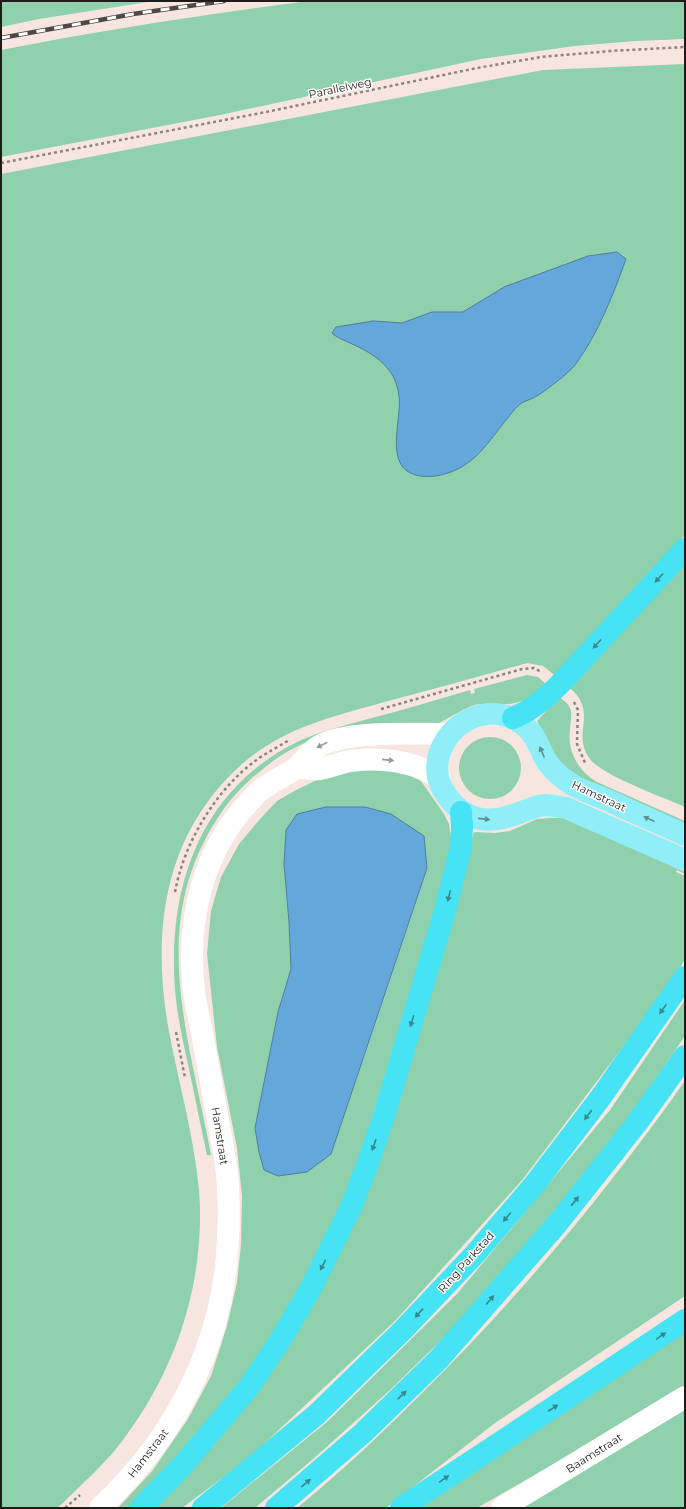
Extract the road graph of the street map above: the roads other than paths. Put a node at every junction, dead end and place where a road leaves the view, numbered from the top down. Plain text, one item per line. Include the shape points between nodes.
1 (685, 549) edge
2 (512, 718) junction
3 (448, 734) junction
4 (296, 768) junction
5 (439, 777) junction
6 (461, 812) junction
7 (685, 834) edge
8 (685, 860) edge
9 (685, 977) edge
10 (685, 1056) edge
11 (685, 1320) edge
12 (685, 1397) edge
13 (100, 1508) edge
14 (141, 1508) edge
15 (203, 1508) edge
16 (276, 1508) edge
17 (401, 1508) edge
18 (502, 1508) edge

1 -> 2 highway via 558,686 538,705
2 - 3 main road, Hamstraat via 495,714 478,715 461,723
7 -> 2 main road, Hamstraat via 572,784 555,772 528,728
3 -> 4 street, Hamstraat via 341,738 313,750
3 - 5 main road, Hamstraat via 440,750 437,768
4 -> 5 street via 320,769 349,761 382,760 403,762 428,770
4 - 13 street, Hamstraat via 266,786 250,800 216,847 204,875 194,929 194,991 228,1188 228,1241 218,1312 207,1349 176,1416 144,1461
5 - 6 main road, Hamstraat via 440,785 449,800
6 -> 8 main road, Hamstraat via 477,819 495,820 545,805 566,808
6 -> 14 highway via 461,847 444,914 383,1119 351,1207 311,1288 281,1339 248,1387 183,1465
9 -> 15 highway, Ring Parkstad via 601,1097 534,1185 475,1254 403,1330 316,1415
16 -> 10 highway via 363,1433 440,1359 557,1224 637,1123
17 -> 11 highway
12 - 18 street, Baamstraat

